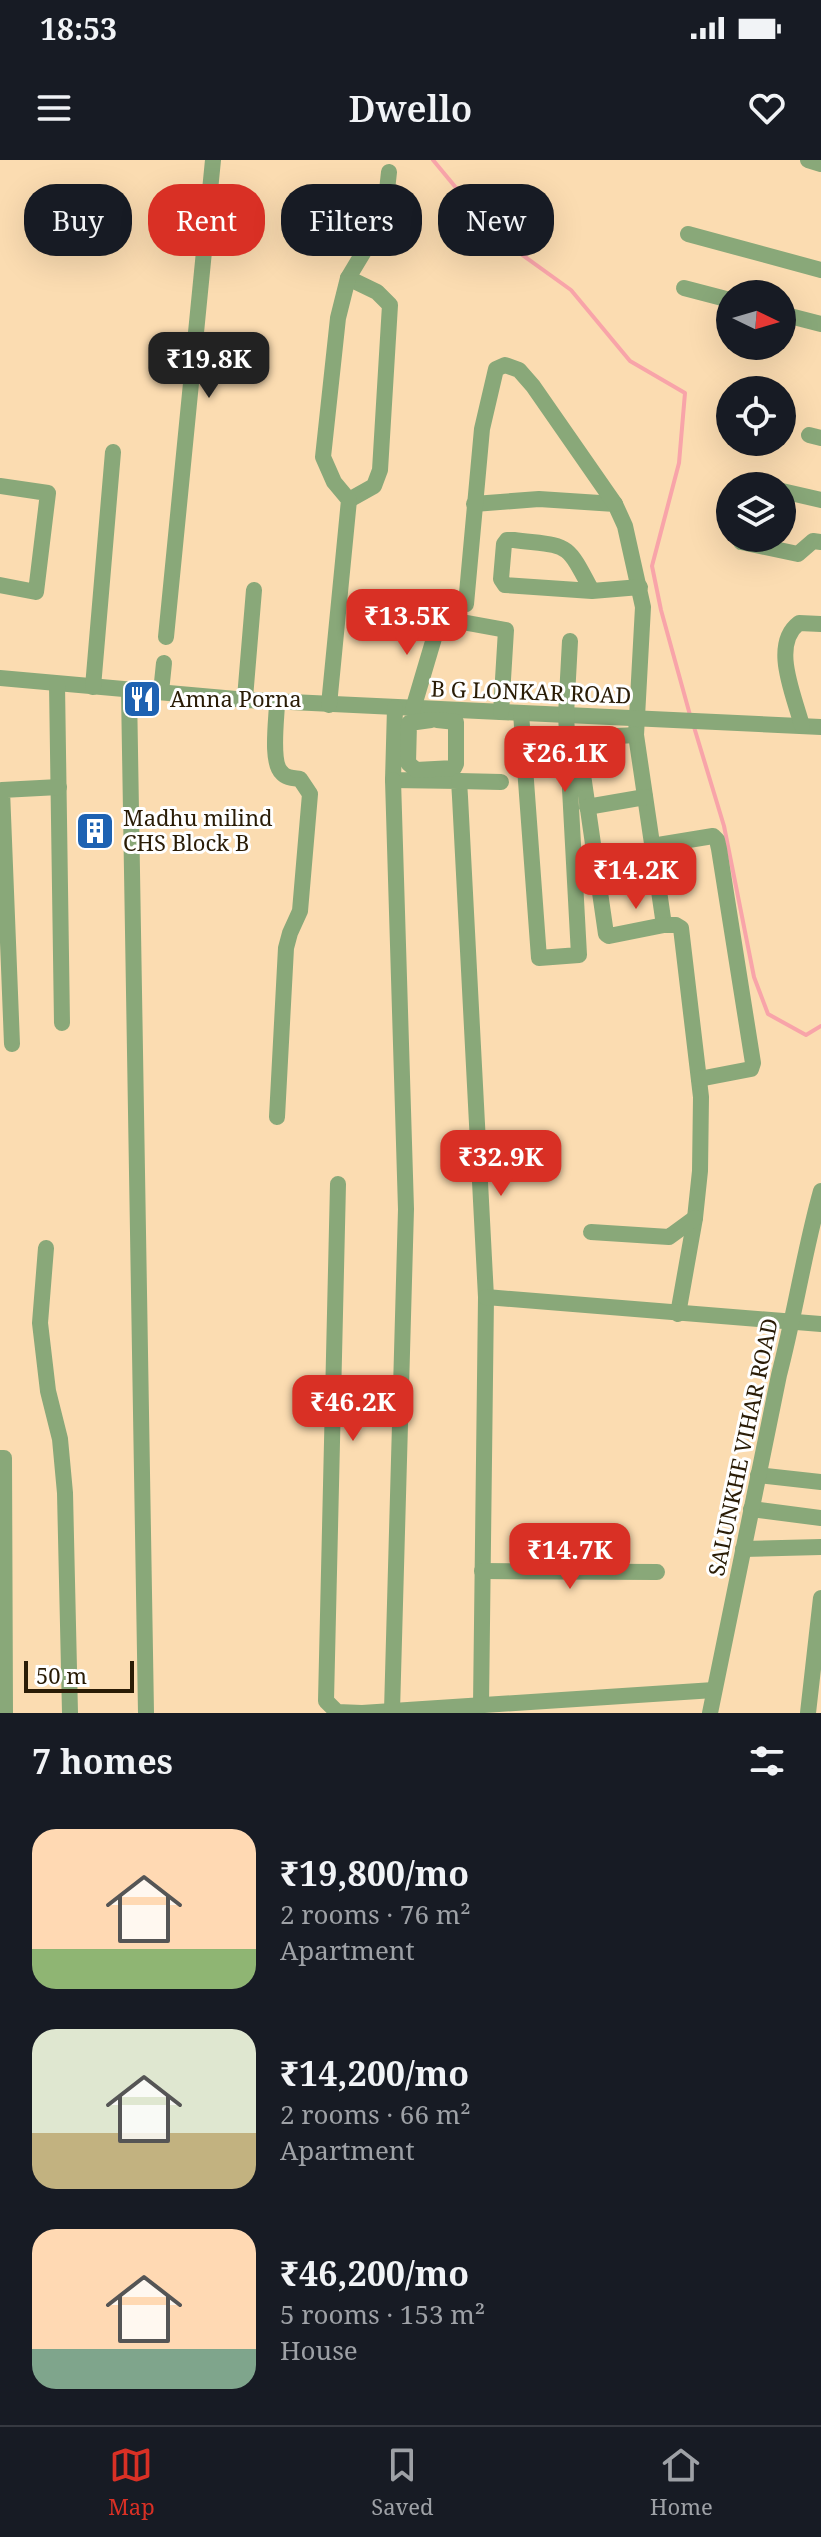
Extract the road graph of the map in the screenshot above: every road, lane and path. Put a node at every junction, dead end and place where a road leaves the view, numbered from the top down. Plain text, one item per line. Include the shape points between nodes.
1 (213, 160) edge
2 (808, 160) edge
3 (821, 164) edge
4 (389, 172) dead end
5 (688, 234) dead end
6 (821, 270) edge
7 (348, 278) junction
8 (684, 288) dead end
9 (716, 296) edge
10 (796, 318) edge
11 (821, 324) edge
12 (113, 452) dead end
13 (0, 486) edge
14 (796, 494) edge
15 (349, 500) junction
16 (821, 500) edge
17 (474, 504) junction
18 (615, 504) junction
19 (821, 542) edge
20 (788, 552) edge
21 (0, 585) edge
22 (640, 587) junction
23 (254, 590) dead end
24 (592, 591) junction
25 (466, 604) dead end
26 (821, 624) edge
27 (166, 637) dead end
28 (570, 641) dead end
29 (164, 663) dead end
30 (0, 678) edge
31 (57, 684) junction
32 (93, 687) junction
33 (129, 691) junction
34 (161, 692) junction
35 (245, 698) junction
36 (277, 702) junction
37 (329, 705) junction
38 (395, 708) junction
39 (413, 709) junction
40 (501, 712) junction
41 (521, 713) junction
42 (431, 715) junction
43 (566, 715) junction
44 (636, 726) junction
45 (802, 726) junction
46 (821, 727) edge
47 (427, 776) junction
48 (393, 780) junction
49 (459, 781) junction
50 (501, 782) dead end
51 (59, 787) junction
52 (645, 797) junction
53 (587, 807) junction
54 (653, 853) junction
55 (597, 875) junction
56 (664, 925) junction
57 (62, 1023) dead end
58 (12, 1044) dead end
59 (699, 1079) junction
60 (277, 1117) dead end
61 (338, 1184) dead end
62 (821, 1191) edge
63 (695, 1218) junction
64 (591, 1232) dead end
65 (46, 1248) dead end
66 (486, 1297) junction
67 (678, 1314) junction
68 (793, 1323) junction
69 (821, 1324) edge
70 (0, 1458) edge
71 (758, 1475) junction
72 (821, 1482) edge
73 (751, 1509) junction
74 (821, 1518) edge
75 (821, 1547) edge
76 (743, 1549) junction
77 (482, 1571) junction
78 (657, 1572) dead end
79 (821, 1598) edge
80 (714, 1690) junction
81 (481, 1705) junction
82 (392, 1711) junction
83 (5, 1713) edge
84 (70, 1713) edge
85 (146, 1713) edge
86 (710, 1713) edge
87 (808, 1713) edge

1 - 27 street
2 - 3 street
4 - 7 street via 384,218
5 - 6 street
7 - 15 street via 338,318 323,457
7 - 15 street via 390,305 380,470 374,486
8 - 9 street
10 - 11 street
12 - 32 street
13 - 21 street via 48,493 36,592
14 - 16 street
15 - 37 street
17 - 18 street via 539,499
17 - 18 street via 482,429 496,369 505,365 519,370 533,386
17 - 25 street
18 - 22 street
19 - 20 street via 813,541 798,554
22 - 24 street
22 - 44 street
23 - 35 street
24 - 24 street via 505,585 504,544 514,540 564,546
26 - 45 street via 799,623 785,645
28 - 43 street
29 - 34 street
30 - 31 street, B G LONKAR ROAD
31 - 32 street, B G LONKAR ROAD
31 - 51 street
32 - 33 street, B G LONKAR ROAD
33 - 34 street, B G LONKAR ROAD
33 - 85 street
34 - 35 street, B G LONKAR ROAD
35 - 36 street, B G LONKAR ROAD
36 - 37 street, B G LONKAR ROAD
36 - 60 street via 278,770 300,779 310,794 300,911 286,948
37 - 38 street, B G LONKAR ROAD
38 - 39 street, B G LONKAR ROAD
38 - 48 street
39 - 40 street via 440,618 506,630
39 - 42 street, B G LONKAR ROAD
40 - 41 street, B G LONKAR ROAD
40 - 42 street, B G LONKAR ROAD
41 - 43 street, B G LONKAR ROAD
41 - 43 street via 539,958 579,955
42 - 47 street via 409,723 408,763
42 - 47 street via 456,722 456,764
43 - 44 street, B G LONKAR ROAD
44 - 45 street, B G LONKAR ROAD via 681,720
44 - 52 street
44 - 53 street via 579,739
45 - 46 street, B G LONKAR ROAD
47 - 48 street
47 - 49 street
48 - 82 street via 406,1209
49 - 50 street
49 - 66 street
51 - 57 street
51 - 58 street via 2,790
52 - 53 street
52 - 54 street
53 - 55 street
54 - 55 street
54 - 56 street
54 - 59 street via 713,836 719,849 753,1063 751,1069
55 - 56 street via 607,936
56 - 59 street via 681,928
59 - 63 street
61 - 82 street via 326,1701 337,1712
62 - 68 street, SALUNKHE VIHAR ROAD via 805,1247
63 - 64 street via 669,1237
63 - 67 street
65 - 84 street via 40,1323 65,1493
66 - 67 street
66 - 77 street
67 - 68 street
68 - 69 street
68 - 71 street, SALUNKHE VIHAR ROAD
70 - 83 street
71 - 72 street
71 - 73 street, SALUNKHE VIHAR ROAD
73 - 74 street
73 - 76 street, SALUNKHE VIHAR ROAD
75 - 76 street
76 - 80 street, SALUNKHE VIHAR ROAD
77 - 78 street
77 - 81 street
79 - 87 street
80 - 81 street
80 - 86 street, SALUNKHE VIHAR ROAD
81 - 82 street

